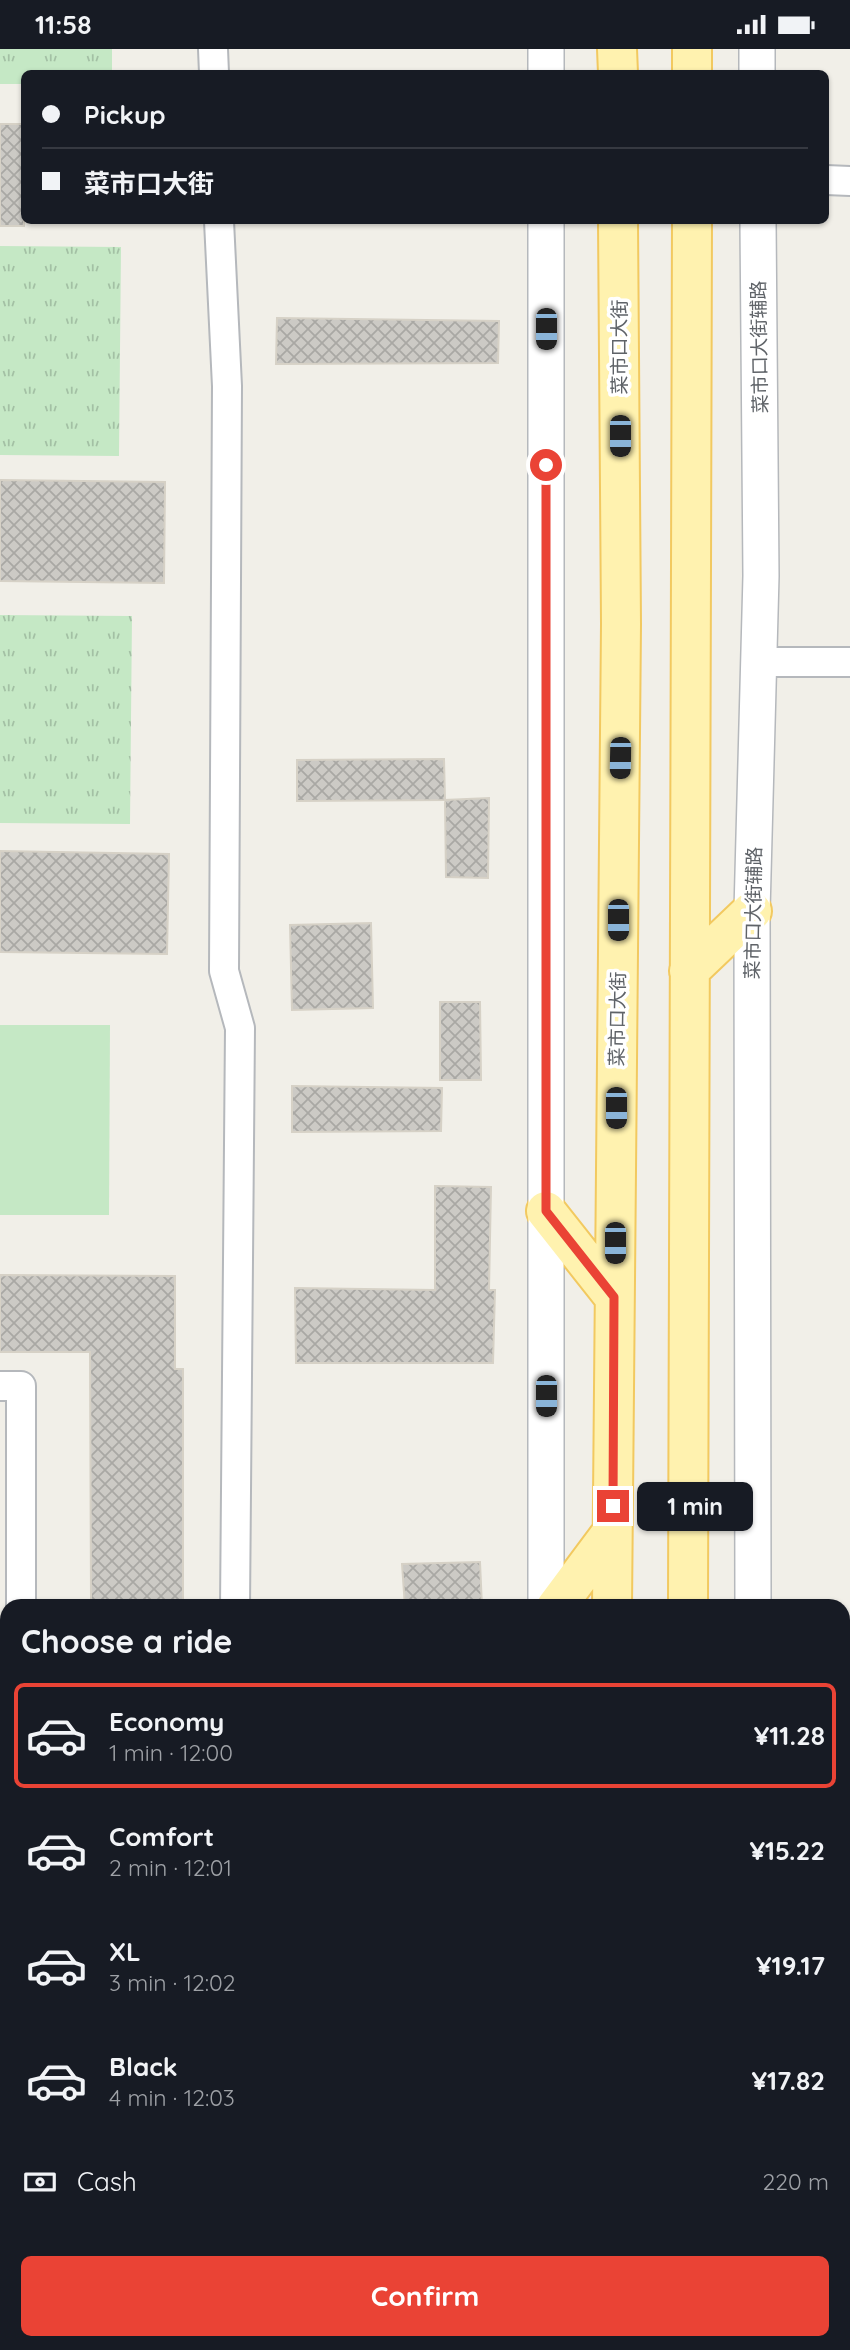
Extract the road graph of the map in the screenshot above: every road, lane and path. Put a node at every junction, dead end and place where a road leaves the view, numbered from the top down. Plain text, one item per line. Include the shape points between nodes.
1 (213, 49) edge
2 (546, 49) edge
3 (618, 49) edge
4 (692, 49) edge
5 (757, 49) edge
6 (214, 70) edge
7 (546, 70) edge
8 (618, 70) edge
9 (692, 70) edge
10 (757, 70) edge
11 (829, 180) edge
12 (850, 181) edge
13 (219, 224) edge
14 (546, 224) edge
15 (618, 224) edge
16 (692, 224) edge
17 (758, 224) edge
18 (759, 662) junction
19 (850, 662) edge
20 (752, 911) junction
21 (689, 971) junction
22 (546, 1211) junction
23 (614, 1297) junction
24 (0, 1386) edge
25 (612, 1532) junction
26 (21, 1599) edge
27 (235, 1599) edge
28 (546, 1599) edge
29 (562, 1599) edge
30 (612, 1599) edge
31 (688, 1599) edge
32 (754, 1599) edge

1 - 6 street
2 - 7 street
3 - 8 main road
4 - 9 main road
5 - 10 street
11 - 12 street
13 - 27 street via 227,386 224,971 240,1028
14 - 22 street
15 - 23 main road, 菜市口大街 via 621,624
16 - 21 main road
17 - 18 street, 菜市口大街辅路
18 - 19 street
18 - 20 street, 菜市口大街辅路
20 - 21 main road
20 - 32 street, 菜市口大街辅路
21 - 31 main road
22 - 23 main road
22 - 28 street
23 - 25 main road, 菜市口大街
24 - 26 street via 21,1386
25 - 29 main road
25 - 30 main road, 菜市口大街

